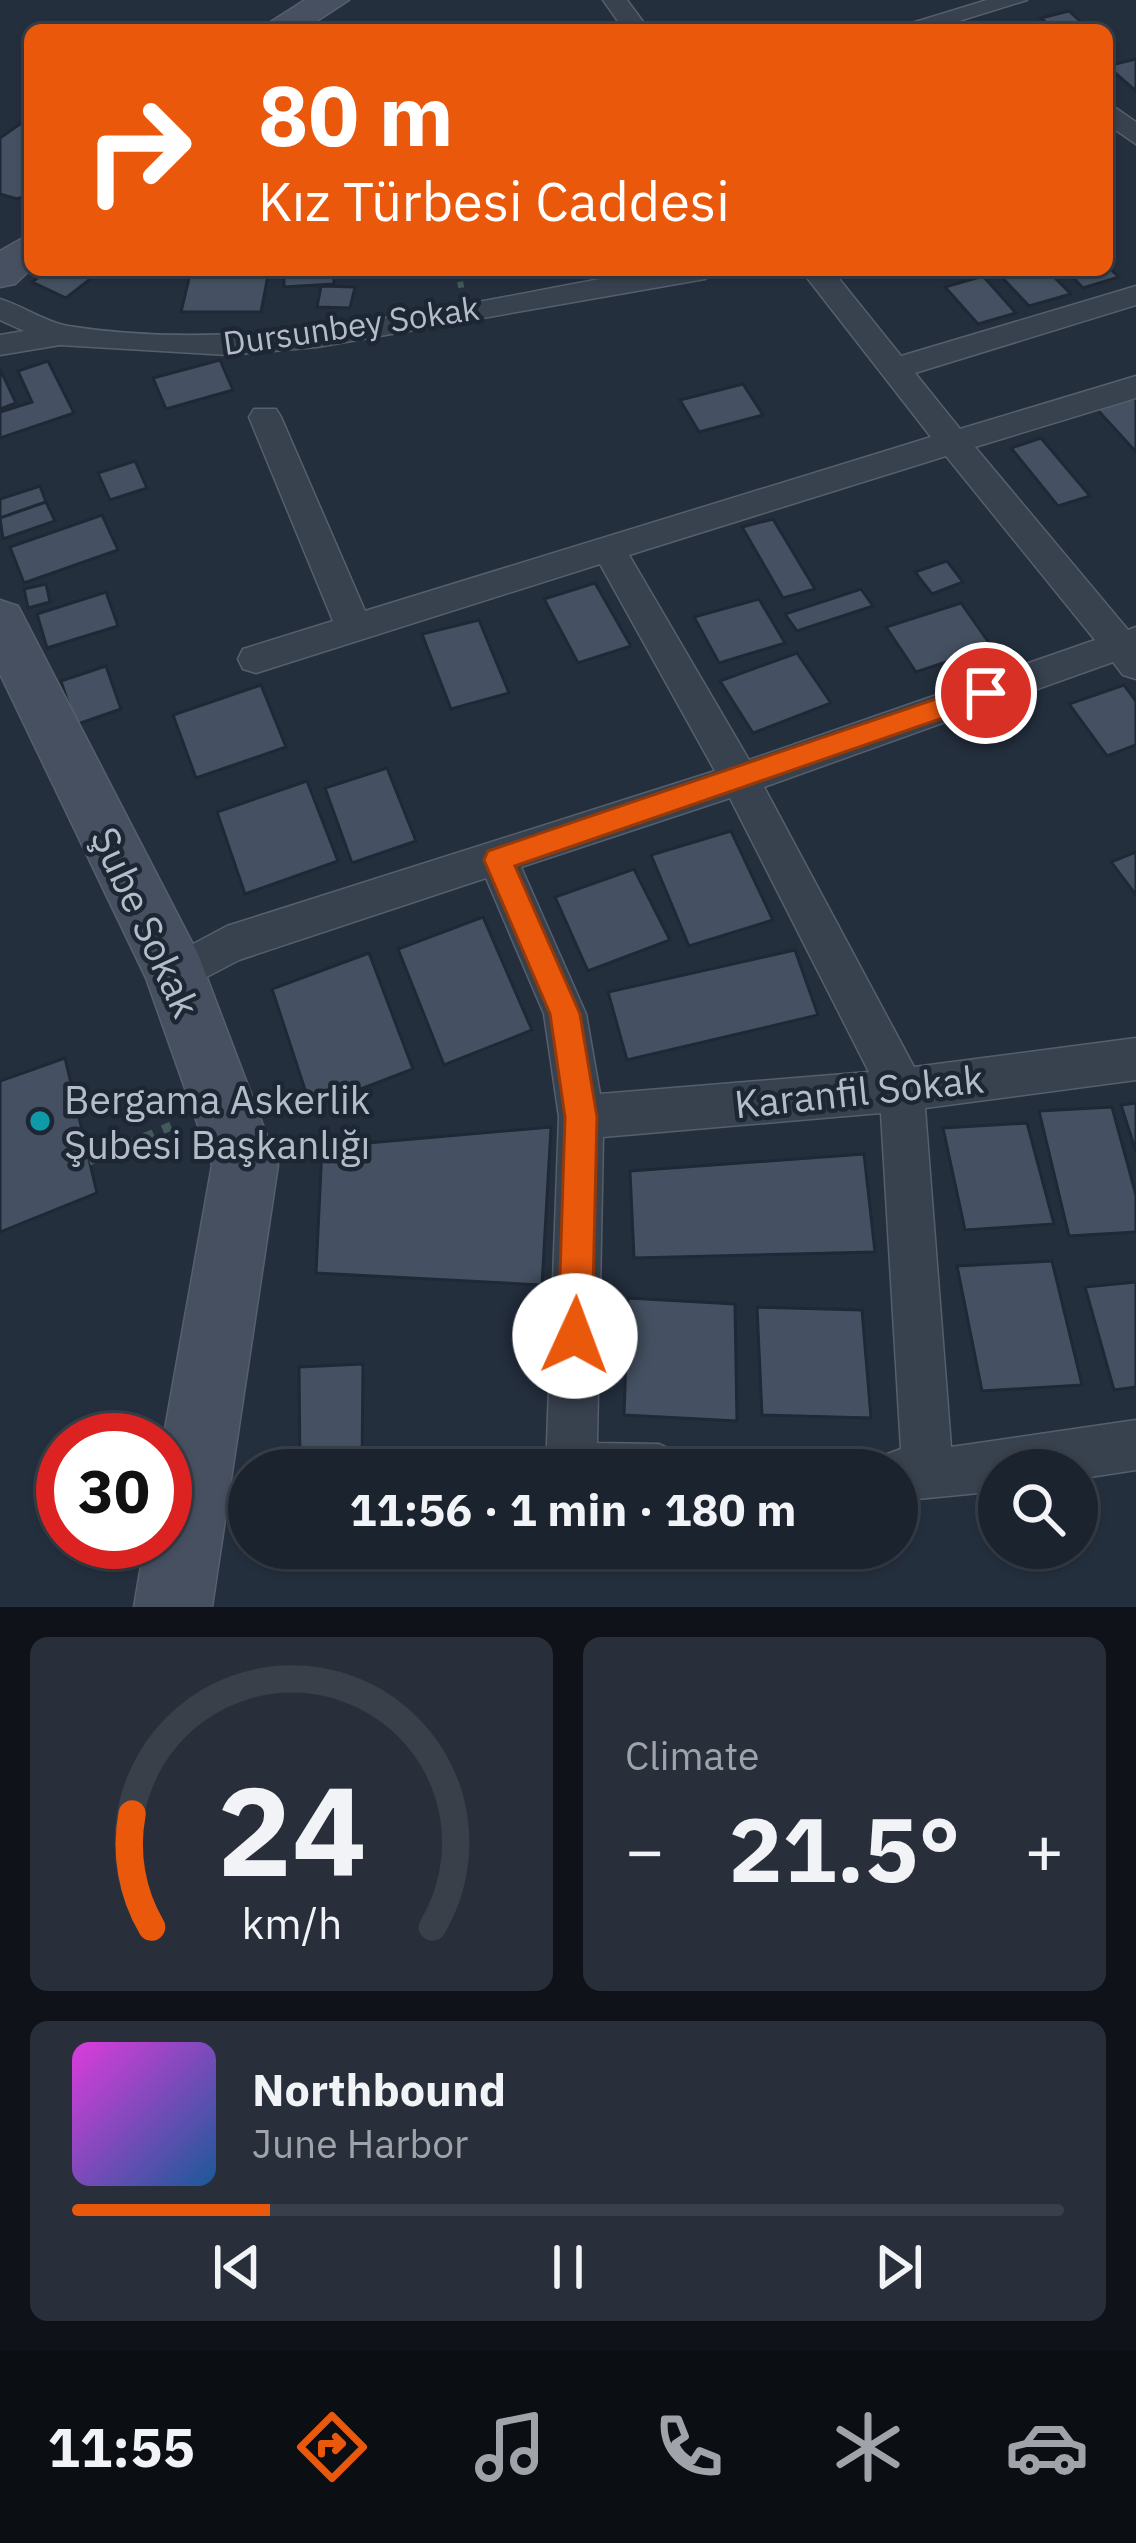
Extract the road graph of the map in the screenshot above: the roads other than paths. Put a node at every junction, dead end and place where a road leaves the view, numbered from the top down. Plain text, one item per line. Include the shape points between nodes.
1 (331, 0) edge
2 (614, 0) edge
3 (996, 2) edge
4 (287, 24) edge
5 (632, 24) edge
6 (921, 24) edge
7 (1113, 116) edge
8 (1136, 138) edge
9 (24, 253) edge
10 (0, 274) edge
11 (669, 276) edge
12 (820, 276) edge
13 (1136, 296) edge
14 (0, 309) edge
15 (61, 334) junction
16 (0, 345) edge
17 (896, 368) junction
18 (1136, 387) edge
19 (265, 417) dead end
20 (953, 442) junction
21 (608, 549) junction
22 (0, 620) edge
23 (354, 628) junction
24 (1131, 650) edge
25 (256, 659) dead end
26 (740, 779) junction
27 (498, 860) junction
28 (176, 974) junction
29 (1136, 1059) edge
30 (902, 1090) junction
31 (581, 1117) junction
32 (1136, 1445) edge
33 (572, 1449) edge
34 (911, 1449) edge
35 (918, 1475) edge
36 (173, 1607) edge

1 - 4 main road
2 - 5 street
3 - 6 street
7 - 8 street
9 - 10 main road
11 - 15 street, Dursunbey Sokak via 317,337 228,345
12 - 17 street
13 - 17 street
14 - 15 street, Dursunbey Sokak
15 - 16 street
17 - 20 street
18 - 20 street
19 - 23 street
20 - 21 street
20 - 24 street
21 - 23 street
21 - 26 street
22 - 28 main road, Şube Sokak
23 - 25 street
24 - 26 street
26 - 27 street
26 - 30 street
27 - 28 street via 227,945
27 - 31 street via 565,1014
28 - 36 main road, Şube Sokak via 245,1165
29 - 30 street, Karanfil Sokak
30 - 31 street, Karanfil Sokak
30 - 34 street
31 - 33 street
32 - 35 street

